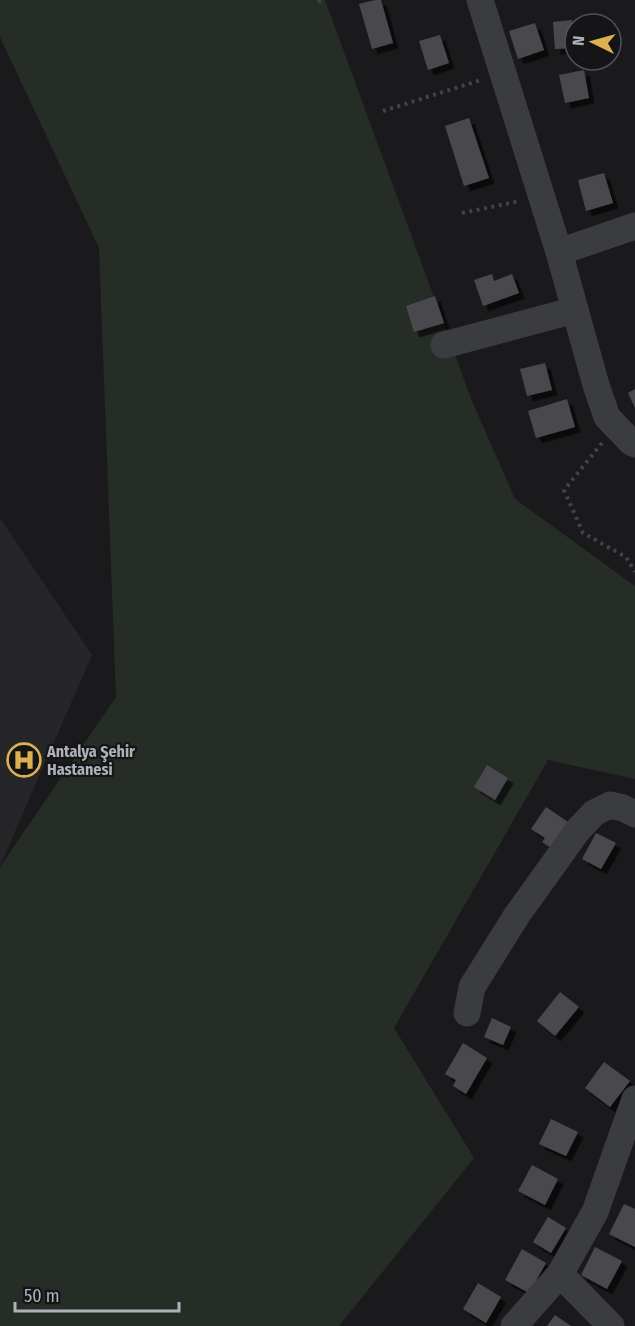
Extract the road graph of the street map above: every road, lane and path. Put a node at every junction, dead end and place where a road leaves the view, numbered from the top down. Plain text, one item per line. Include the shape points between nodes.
1 (480, 0) edge
2 (501, 73) junction
3 (383, 111) dead end
4 (541, 196) junction
5 (462, 213) dead end
6 (635, 226) edge
7 (559, 252) junction
8 (575, 310) junction
9 (444, 345) dead end
10 (626, 435) edge
11 (635, 572) edge
12 (635, 814) edge
13 (467, 1013) dead end
14 (635, 1099) edge
15 (560, 1274) junction
16 (514, 1326) edge
17 (611, 1326) edge

1 - 2 street
2 - 3 path
2 - 4 street
4 - 5 path
4 - 7 street
6 - 7 street
7 - 8 street
8 - 9 street
8 - 10 street via 607,417
10 - 11 path via 564,490 583,533 626,557
12 - 13 street via 610,805 594,813 578,830 472,987
14 - 15 street via 596,1212
15 - 16 street
15 - 17 street

